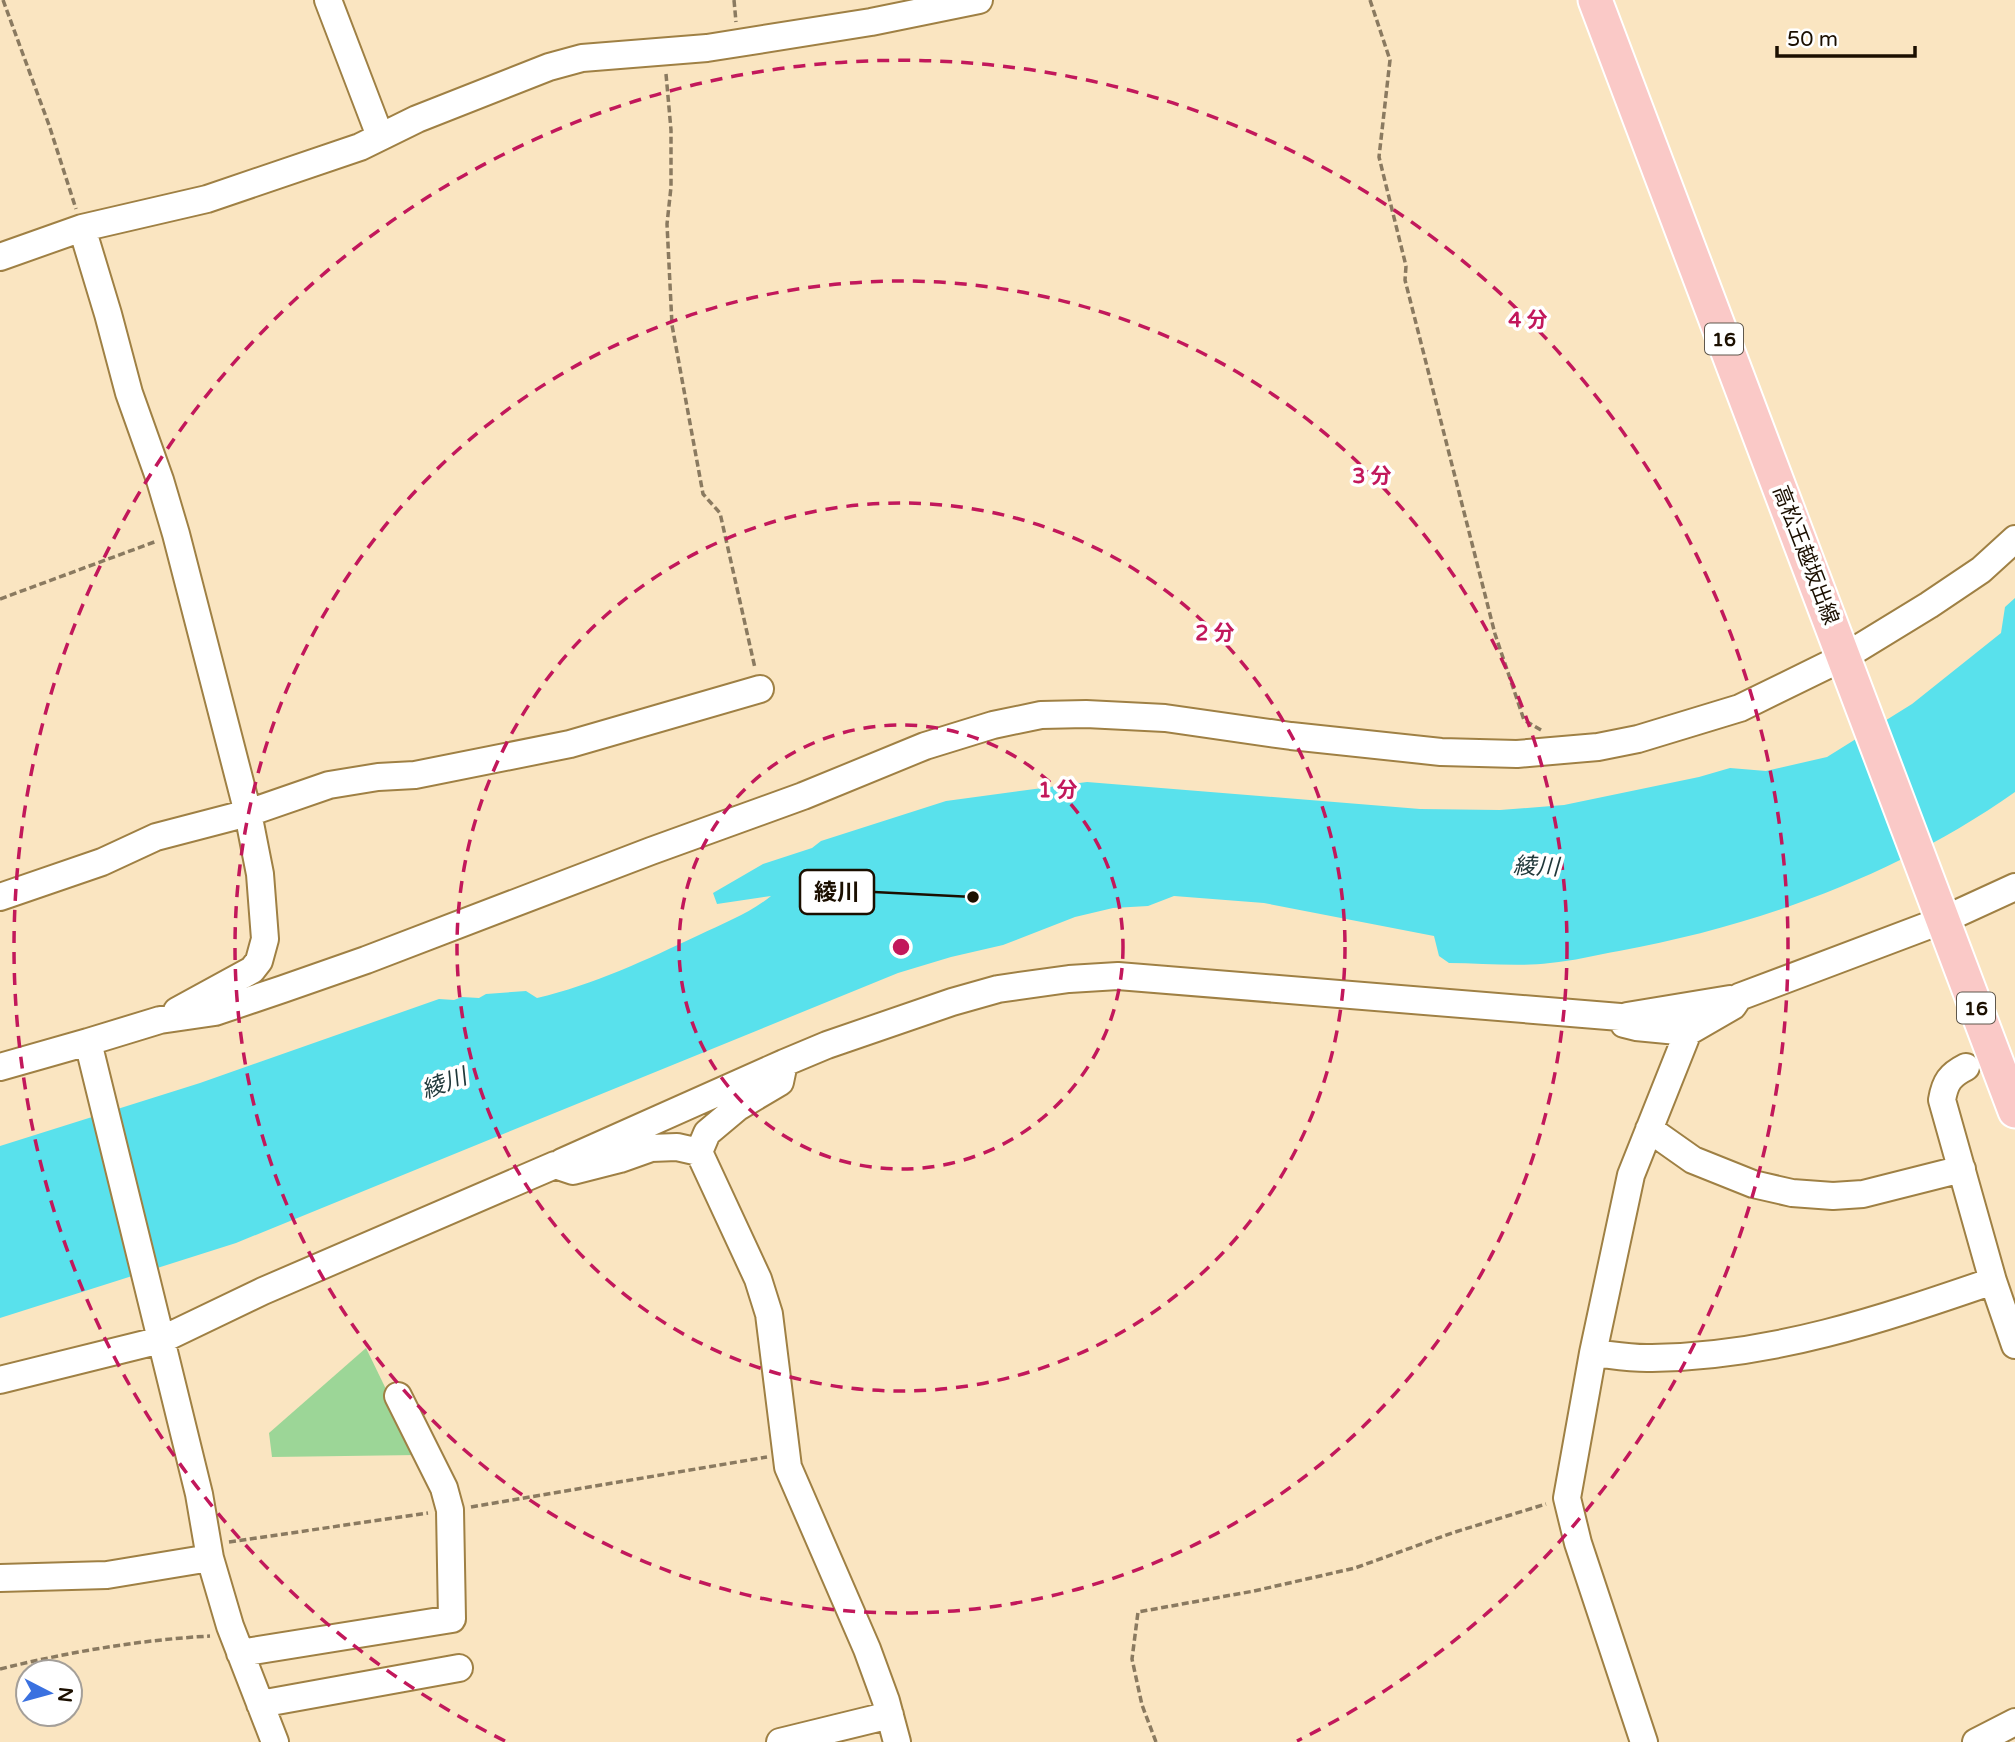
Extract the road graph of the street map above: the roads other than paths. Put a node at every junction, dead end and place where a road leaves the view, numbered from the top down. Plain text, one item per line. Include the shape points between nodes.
1 (328, 0) edge
2 (979, 0) edge
3 (1595, 0) edge
4 (380, 136) junction
5 (82, 228) junction
6 (0, 257) edge
7 (2015, 539) edge
8 (1849, 668) junction
9 (760, 689) road end
10 (247, 813) junction
11 (2015, 887) edge
12 (0, 897) edge
13 (1940, 913) junction
14 (1739, 997) junction
15 (1620, 1017) junction
16 (160, 1020) junction
17 (1688, 1032) junction
18 (89, 1047) junction
19 (784, 1063) junction
20 (0, 1067) edge
21 (1966, 1067) dead end
22 (2015, 1111) edge
23 (1649, 1129) junction
24 (699, 1152) junction
25 (555, 1165) junction
26 (1962, 1168) junction
27 (2002, 1286) edge
28 (160, 1332) junction
29 (2015, 1345) edge
30 (1593, 1353) junction
31 (0, 1380) edge
32 (398, 1396) dead end
33 (219, 1557) junction
34 (0, 1578) edge
35 (237, 1644) junction
36 (459, 1668) dead end
37 (260, 1704) junction
38 (890, 1715) junction
39 (2015, 1722) edge
40 (275, 1742) edge
41 (780, 1742) edge
42 (897, 1742) edge
43 (1644, 1742) edge
44 (1976, 1742) edge

1 - 4 street
2 - 4 street via 707,48 582,58
3 - 8 main road, 高松王越坂出線 / 16
4 - 5 street via 360,147 206,199
5 - 6 street
5 - 10 street via 129,393 176,534
7 - 8 street via 1981,570
8 - 13 main road, 高松王越坂出線 / 16
8 - 16 street via 1688,725 1598,747 1517,754 1441,752 1099,715 1041,715 993,725 366,960 215,1012
9 - 10 street via 570,744 415,775 329,785
10 - 12 street via 156,837 102,862
10 - 16 street via 260,874 265,939 259,961 252,970
11 - 13 street
13 - 14 street
13 - 22 main road, 高松王越坂出線 / 16
14 - 15 street
14 - 17 street via 1734,1006
15 - 17 street via 1624,1024 1636,1027
15 - 19 street via 1118,976 998,989
16 - 18 street
17 - 23 street
18 - 20 street
18 - 28 street
19 - 24 street via 780,1082 706,1133
19 - 25 street
21 - 26 street via 1944,1083 1942,1100
23 - 26 street via 1693,1160 1753,1184 1792,1193 1863,1194
23 - 30 street via 1631,1175
24 - 25 street via 677,1147 651,1149 573,1171
24 - 38 street via 758,1279 769,1314 788,1467 867,1649
25 - 28 street
26 - 27 street
27 - 29 street
27 - 30 street via 1779,1345 1649,1359
28 - 31 street
28 - 33 street via 198,1494
30 - 43 street via 1567,1498
32 - 35 street via 444,1488 450,1510 452,1619
33 - 34 street via 107,1575
33 - 35 street
35 - 37 street
36 - 37 street
37 - 40 street
38 - 41 street
38 - 42 street
39 - 44 street

